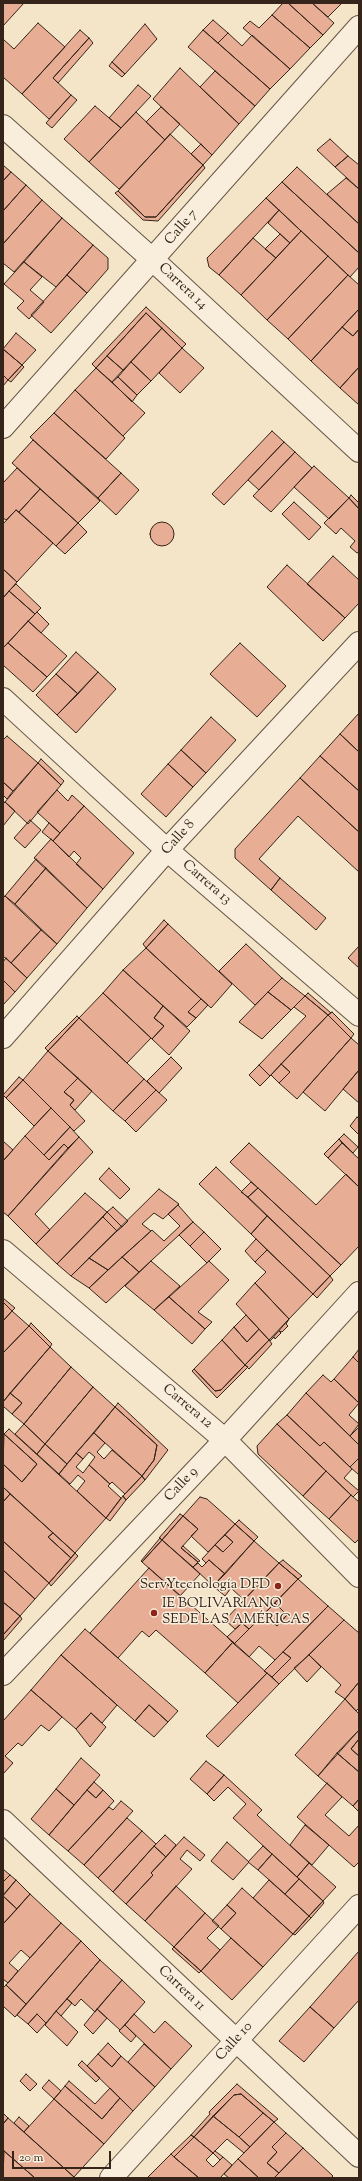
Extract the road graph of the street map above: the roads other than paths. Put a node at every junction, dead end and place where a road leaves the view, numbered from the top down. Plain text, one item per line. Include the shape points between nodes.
1 (359, 27) edge
2 (3, 126) edge
3 (154, 260) junction
4 (3, 427) edge
5 (359, 451) edge
6 (359, 643) edge
7 (3, 699) edge
8 (167, 850) junction
9 (359, 1015) edge
10 (3, 1037) edge
11 (3, 1251) edge
12 (359, 1292) edge
13 (225, 1440) junction
14 (359, 1576) edge
15 (3, 1674) edge
16 (3, 1821) edge
17 (359, 1906) edge
18 (236, 2042) junction
19 (359, 2156) edge
20 (111, 2178) edge

1 - 3 street, Calle 7
2 - 3 street, Carrera 14
3 - 4 street, Calle 7
3 - 5 street, Carrera 14
6 - 8 street, Calle 8
7 - 8 street, Carrera 13
8 - 9 street, Carrera 13
8 - 10 street, Calle 8
11 - 13 street, Carrera 12
12 - 13 street, Calle 9
13 - 14 street, Carrera 12
13 - 15 street, Calle 9
16 - 18 street, Carrera 11
17 - 18 street, Calle 10
18 - 19 street, Carrera 11
18 - 20 street, Calle 10

